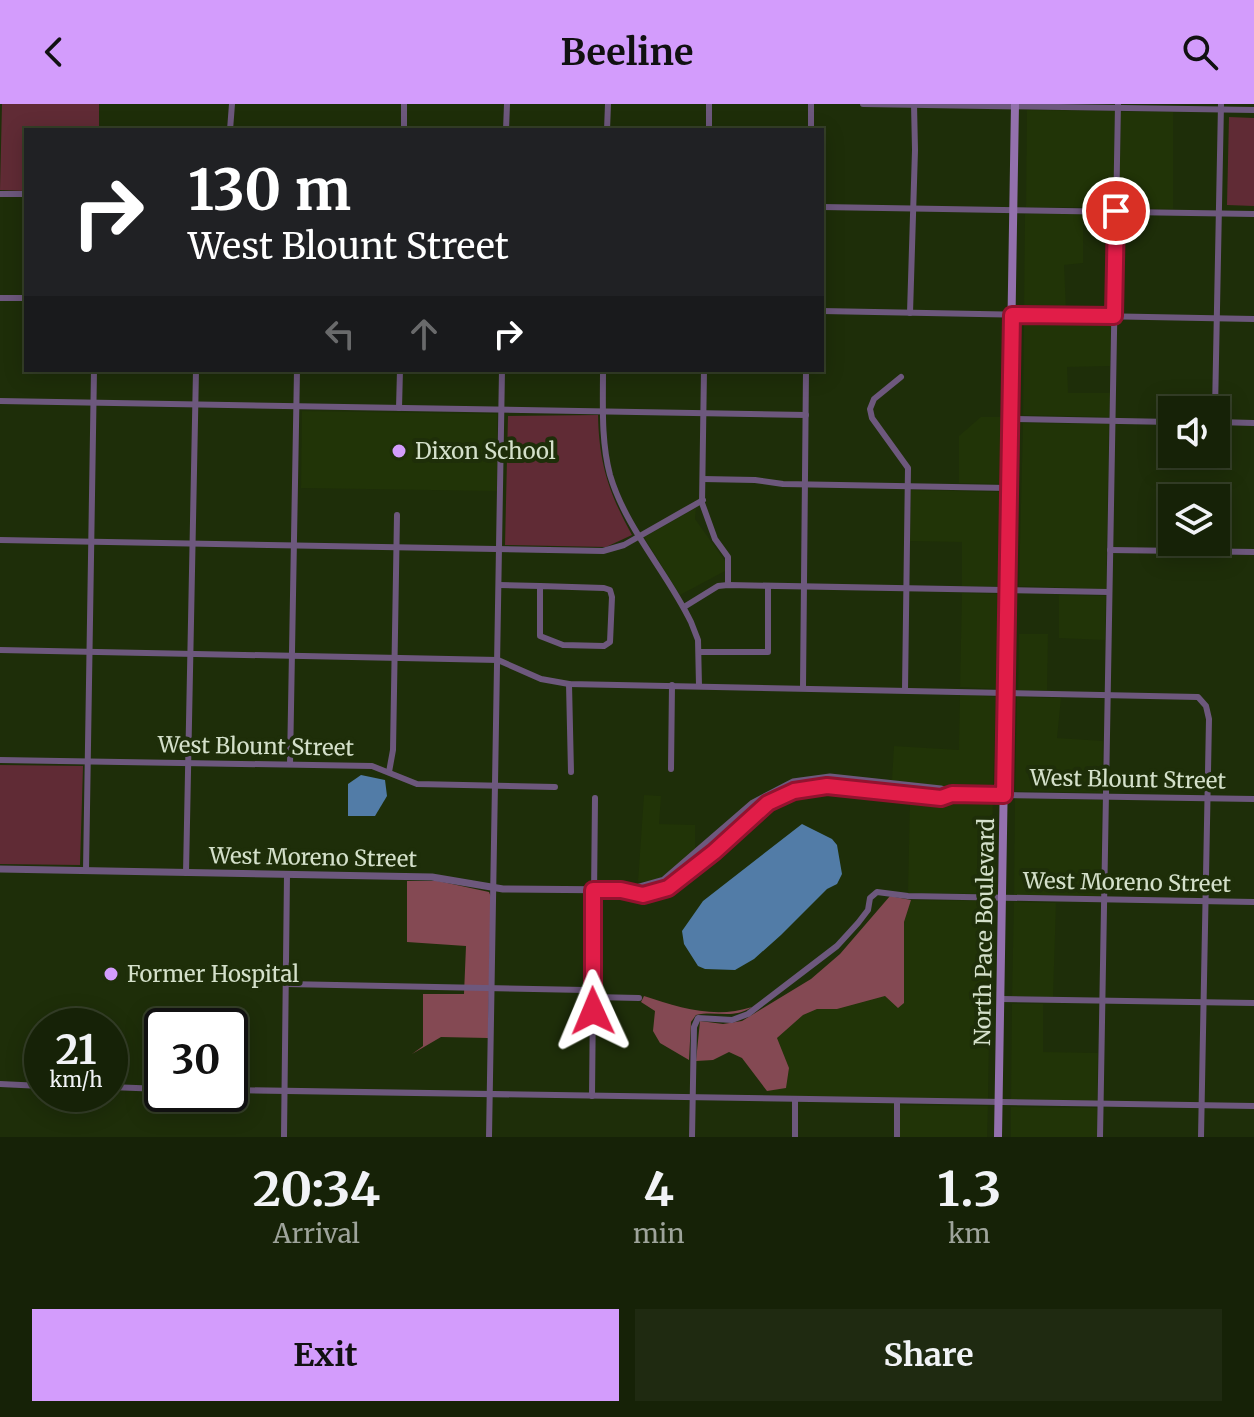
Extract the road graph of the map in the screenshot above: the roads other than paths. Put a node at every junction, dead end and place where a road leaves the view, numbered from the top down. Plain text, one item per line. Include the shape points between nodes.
1 (232, 104) edge
2 (404, 104) edge
3 (507, 104) edge
4 (608, 104) edge
5 (709, 104) edge
6 (811, 104) edge
7 (863, 104) edge
8 (914, 104) edge
9 (1015, 105) edge
10 (1118, 106) edge
11 (1221, 107) edge
12 (1254, 110) edge
13 (230, 128) edge
14 (404, 128) edge
15 (506, 128) edge
16 (607, 128) edge
17 (709, 128) edge
18 (811, 128) edge
19 (0, 194) edge
20 (24, 194) edge
21 (824, 207) edge
22 (912, 208) junction
23 (1013, 210) junction
24 (1116, 211) junction
25 (1218, 214) junction
26 (1254, 214) edge
27 (0, 298) edge
28 (24, 298) edge
29 (824, 311) edge
30 (910, 313) junction
31 (1012, 315) junction
32 (1114, 316) junction
33 (1217, 318) junction
34 (1254, 319) edge
35 (94, 372) edge
36 (196, 372) edge
37 (297, 372) edge
38 (400, 372) edge
39 (502, 372) edge
40 (603, 372) edge
41 (704, 372) edge
42 (806, 372) edge
43 (901, 377) dead end
44 (1215, 396) edge
45 (0, 401) edge
46 (94, 403) junction
47 (195, 405) junction
48 (296, 406) junction
49 (399, 408) junction
50 (502, 410) junction
51 (603, 412) junction
52 (704, 413) junction
53 (806, 415) junction
54 (1010, 419) junction
55 (1112, 421) junction
56 (1158, 422) edge
57 (1230, 422) edge
58 (1254, 423) edge
59 (703, 479) junction
60 (805, 484) junction
61 (908, 486) junction
62 (1009, 488) junction
63 (703, 500) junction
64 (397, 515) dead end
65 (639, 536) junction
66 (0, 540) edge
67 (92, 542) junction
68 (193, 543) junction
69 (294, 545) junction
70 (397, 547) junction
71 (500, 550) junction
72 (1110, 550) junction
73 (1254, 552) edge
74 (499, 585) junction
75 (728, 585) junction
76 (540, 586) junction
77 (768, 586) junction
78 (804, 586) junction
79 (907, 588) junction
80 (1008, 590) junction
81 (1109, 592) junction
82 (684, 607) junction
83 (0, 650) edge
84 (90, 652) junction
85 (699, 652) junction
86 (191, 653) junction
87 (292, 655) junction
88 (395, 658) junction
89 (498, 660) junction
90 (569, 684) junction
91 (672, 685) junction
92 (699, 686) junction
93 (803, 688) junction
94 (905, 690) junction
95 (1006, 693) junction
96 (1107, 694) junction
97 (0, 760) edge
98 (88, 761) junction
99 (189, 763) junction
100 (290, 764) junction
101 (671, 769) dead end
102 (389, 772) junction
103 (571, 772) dead end
104 (496, 786) junction
105 (555, 787) dead end
106 (1004, 795) junction
107 (1105, 797) junction
108 (595, 798) dead end
109 (1207, 798) junction
110 (1254, 799) edge
111 (0, 869) edge
112 (86, 871) junction
113 (186, 873) junction
114 (287, 874) junction
115 (494, 887) junction
116 (593, 890) junction
117 (625, 891) joint
118 (1003, 898) junction
119 (1104, 900) junction
120 (1205, 902) junction
121 (1254, 902) edge
122 (286, 984) junction
123 (492, 989) junction
124 (593, 997) junction
125 (639, 998) dead end
126 (1001, 999) junction
127 (1102, 1001) junction
128 (1203, 1003) junction
129 (1254, 1003) edge
130 (0, 1084) edge
131 (24, 1085) edge
132 (248, 1090) edge
133 (285, 1090) junction
134 (490, 1094) junction
135 (592, 1096) junction
136 (692, 1098) junction
137 (795, 1100) junction
138 (897, 1101) junction
139 (999, 1103) junction
140 (1100, 1104) junction
141 (1201, 1106) junction
142 (1254, 1106) edge
143 (284, 1137) edge
144 (489, 1137) edge
145 (692, 1137) edge
146 (795, 1137) edge
147 (897, 1137) edge
148 (998, 1137) edge
149 (1100, 1137) edge
150 (1201, 1137) edge

1 - 13 street
2 - 14 street
3 - 15 street
4 - 16 street
5 - 17 street
6 - 18 street
7 - 8 street
8 - 9 street
8 - 22 street
9 - 10 street
9 - 23 main road, North Pace Boulevard
10 - 11 street
10 - 24 street
11 - 12 street
11 - 25 street
19 - 20 street
21 - 22 street
22 - 23 street
22 - 30 street
23 - 24 street
23 - 31 main road, North Pace Boulevard
24 - 25 street
24 - 32 street
25 - 26 street
25 - 33 street
27 - 28 street
29 - 30 street
30 - 31 street
31 - 32 street
31 - 54 main road, North Pace Boulevard
32 - 33 street
32 - 55 street
33 - 34 street
33 - 44 street
35 - 46 street
36 - 47 street
37 - 48 street
38 - 49 street
39 - 50 street
40 - 51 street
41 - 52 street
42 - 53 street
43 - 61 street via 874,399 870,409 907,463
45 - 46 street
46 - 47 street
46 - 67 street
47 - 48 street
47 - 68 street
48 - 49 street
48 - 69 street
49 - 50 street
50 - 51 street
50 - 71 street
51 - 52 street
51 - 65 street via 611,476
52 - 53 street
52 - 59 street
53 - 60 street
54 - 55 street
54 - 62 main road, North Pace Boulevard
55 - 56 street
55 - 72 street
57 - 58 street
59 - 60 street
59 - 63 street
60 - 61 street
60 - 78 street
61 - 62 street
61 - 79 street
62 - 80 main road, North Pace Boulevard
63 - 65 street
63 - 75 street via 715,539 728,557
64 - 70 street
65 - 71 street via 603,551
65 - 82 street
66 - 67 street
67 - 68 street
67 - 84 street
68 - 69 street
68 - 86 street
69 - 70 street
69 - 87 street
70 - 71 street
70 - 88 street
71 - 74 street
72 - 73 street
72 - 81 street
74 - 76 street
74 - 89 street
75 - 77 street
75 - 82 street
76 - 76 street via 610,590 610,642 563,645 540,636
77 - 78 street
77 - 85 street via 768,652
78 - 79 street
78 - 93 street
79 - 80 street
79 - 94 street
80 - 81 street
80 - 95 main road, North Pace Boulevard
81 - 96 street
82 - 85 street
83 - 84 street
84 - 86 street
84 - 98 street
85 - 92 street
86 - 87 street
86 - 99 street
87 - 88 street
87 - 100 street
88 - 89 street
88 - 102 street
89 - 90 street via 541,679
89 - 104 street
90 - 91 street
90 - 103 street
91 - 92 street
91 - 101 street
92 - 93 street
93 - 94 street
94 - 95 street
95 - 96 street
95 - 106 main road, North Pace Boulevard
96 - 107 street
96 - 109 street via 1188,695 1204,702 1209,719
97 - 98 street, West Blount Street
98 - 99 street, West Blount Street
98 - 112 street
99 - 100 street, West Blount Street
99 - 113 street
100 - 102 street, West Blount Street via 372,766
102 - 104 street, West Blount Street via 417,784
104 - 105 street, West Blount Street
104 - 115 street
106 - 107 street, West Blount Street
106 - 117 street, West Blount Street via 941,798 859,784 805,788 762,803 714,852 668,888 643,895
106 - 118 main road, North Pace Boulevard
107 - 109 street, West Blount Street
107 - 119 street
108 - 116 street
109 - 110 street, West Blount Street
109 - 120 street
111 - 112 street, West Moreno Street
112 - 113 street, West Moreno Street
113 - 114 street, West Moreno Street
114 - 115 street, West Moreno Street via 432,877
114 - 122 street
115 - 116 street, West Moreno Street
115 - 123 street
116 - 117 street, West Moreno Street
116 - 124 street
118 - 119 street, West Moreno Street
118 - 126 main road, North Pace Boulevard
118 - 136 street, West Moreno Street via 882,891 870,898 868,910 837,946 748,1014 732,1020 698,1018
119 - 120 street, West Moreno Street
119 - 127 street
120 - 121 street, West Moreno Street
120 - 128 street
122 - 123 street
122 - 133 street
123 - 124 street via 585,990
123 - 134 street
124 - 125 street
124 - 135 street
126 - 127 street
126 - 139 main road, North Pace Boulevard
127 - 128 street
127 - 140 street
128 - 129 street
128 - 141 street
130 - 131 street
132 - 133 street
133 - 134 street
133 - 143 street
134 - 135 street
134 - 144 street
135 - 136 street
136 - 137 street
136 - 145 street
137 - 138 street
137 - 146 street
138 - 139 street
138 - 147 street
139 - 140 street
139 - 148 main road, North Pace Boulevard
140 - 141 street
140 - 149 street
141 - 142 street
141 - 150 street

